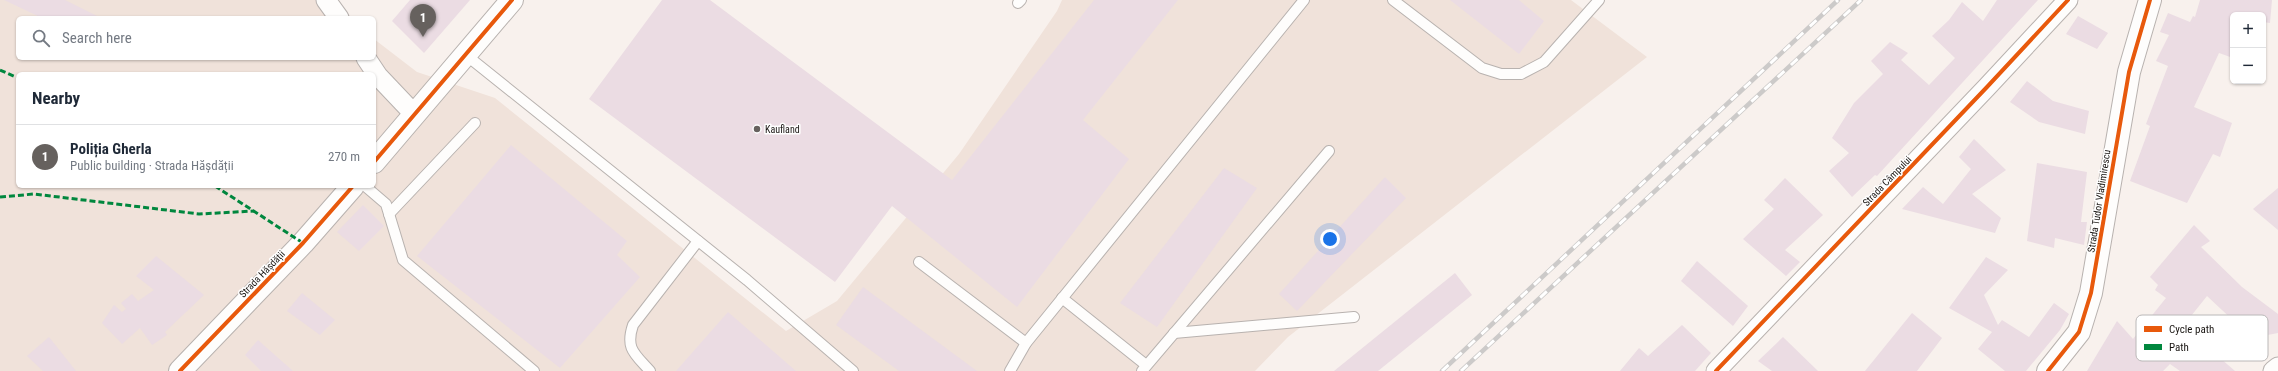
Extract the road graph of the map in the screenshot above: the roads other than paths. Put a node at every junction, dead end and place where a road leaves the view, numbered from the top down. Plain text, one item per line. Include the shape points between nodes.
1 (326, 0) edge
2 (512, 0) edge
3 (1304, 0) edge
4 (1393, 0) edge
5 (1599, 0) edge
6 (2068, 0) edge
7 (2150, 0) edge
8 (338, 16) edge
9 (466, 55) junction
10 (367, 60) edge
11 (375, 72) edge
12 (376, 73) edge
13 (415, 115) junction
14 (475, 123) dead end
15 (1329, 151) dead end
16 (376, 160) edge
17 (351, 188) edge
18 (367, 188) edge
19 (389, 214) junction
20 (698, 241) junction
21 (919, 262) dead end
22 (1062, 298) junction
23 (1354, 317) dead end
24 (1174, 333) junction
25 (1026, 343) junction
26 (2278, 367) edge
27 (1144, 368) edge
28 (180, 371) edge
29 (534, 371) edge
30 (650, 371) edge
31 (852, 371) edge
32 (1010, 371) edge
33 (1716, 371) edge
34 (2048, 371) edge
35 (2273, 371) edge

1 - 8 street
2 - 9 street
3 - 22 lane
4 - 5 lane via 1482,68 1501,74 1521,74 1544,62
6 - 33 street, Strada Câmpului
7 - 34 street, Strada Tudor Vladimirescu via 2129,72 2091,293 2079,332
9 - 13 street
9 - 20 lane
10 - 11 street
12 - 13 street
13 - 16 street
14 - 19 lane
15 - 24 lane
17 - 28 street, Strada Hășdății via 303,243
18 - 19 lane via 386,204
19 - 29 lane via 403,260
20 - 30 lane via 633,325 629,337 630,348
20 - 31 lane
21 - 25 lane
22 - 25 lane
22 - 27 lane
23 - 24 lane
24 - 27 lane
25 - 32 lane
26 - 35 street

